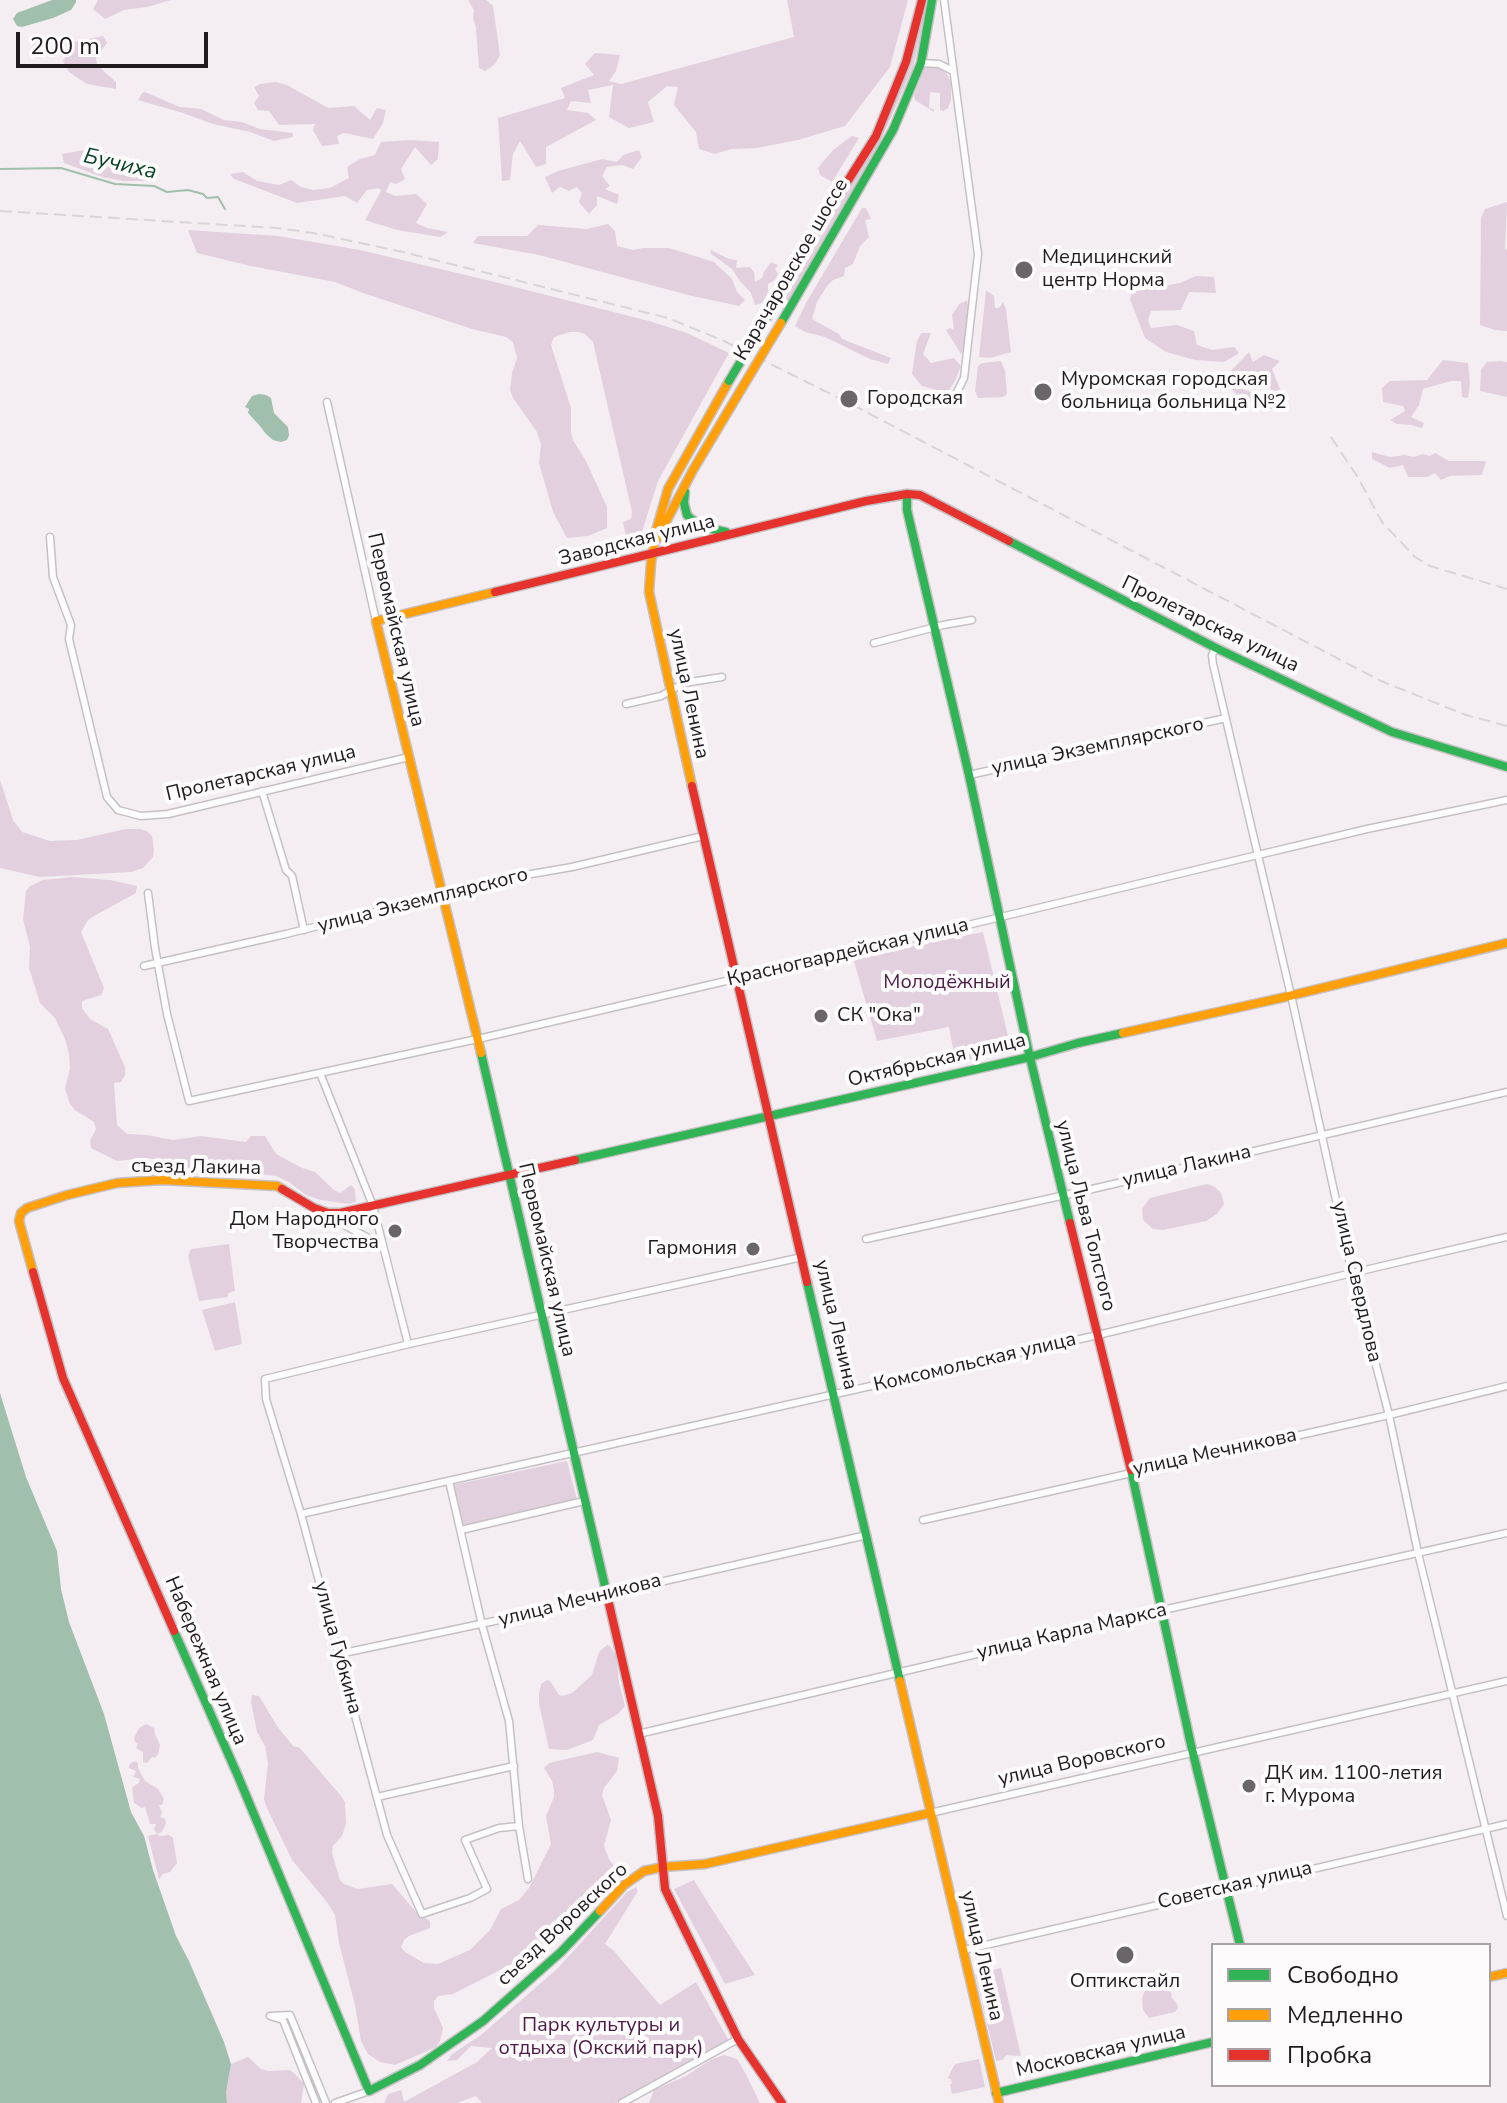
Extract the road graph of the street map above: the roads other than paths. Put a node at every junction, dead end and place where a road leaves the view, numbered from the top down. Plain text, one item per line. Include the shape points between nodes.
1 (932, 0) edge
2 (922, 2) edge
3 (943, 2) edge
4 (929, 21) junction
5 (947, 24) junction
6 (921, 63) junction
7 (953, 71) junction
8 (327, 402) dead end
9 (952, 402) dead end
10 (685, 486) junction
11 (907, 494) junction
12 (664, 518) junction
13 (731, 533) junction
14 (50, 537) dead end
15 (652, 550) junction
16 (972, 620) dead end
17 (376, 621) junction
18 (935, 627) junction
19 (874, 643) dead end
20 (1216, 648) junction
21 (722, 677) dead end
22 (671, 690) junction
23 (626, 704) dead end
24 (1226, 718) junction
25 (409, 757) junction
26 (1507, 767) edge
27 (969, 775) junction
28 (262, 791) junction
29 (1507, 800) edge
30 (703, 836) junction
31 (1257, 856) junction
32 (148, 893) dead end
33 (442, 896) junction
34 (999, 918) junction
35 (304, 930) junction
36 (1507, 943) edge
37 (158, 964) junction
38 (144, 966) dead end
39 (736, 979) junction
40 (1291, 995) junction
41 (478, 1038) junction
42 (1030, 1057) junction
43 (320, 1073) junction
44 (1507, 1092) edge
45 (769, 1116) junction
46 (1322, 1136) junction
47 (510, 1176) junction
48 (1063, 1195) junction
49 (373, 1206) junction
50 (27, 1208) joint
51 (314, 1208) junction
52 (1507, 1237) edge
53 (866, 1239) dead end
54 (383, 1246) junction
55 (802, 1257) junction
56 (1352, 1273) junction
57 (542, 1315) junction
58 (1098, 1335) junction
59 (408, 1344) junction
60 (1507, 1386) edge
61 (835, 1395) junction
62 (1389, 1415) junction
63 (573, 1454) junction
64 (1132, 1472) junction
65 (449, 1481) junction
66 (584, 1501) junction
67 (301, 1514) junction
68 (923, 1520) dead end
69 (461, 1530) junction
70 (1507, 1533) edge
71 (867, 1535) junction
72 (1418, 1553) junction
73 (607, 1594) junction
74 (1163, 1610) junction
75 (482, 1625) junction
76 (339, 1654) junction
77 (900, 1673) junction
78 (1507, 1681) edge
79 (1453, 1694) junction
80 (639, 1734) junction
81 (1193, 1752) junction
82 (514, 1766) junction
83 (377, 1797) junction
84 (930, 1813) junction
85 (1507, 1824) edge
86 (519, 1826) junction
87 (1486, 1828) junction
88 (663, 1867) junction
89 (528, 1879) dead end
90 (1227, 1888) junction
91 (1507, 1916) edge
92 (1240, 1943) edge
93 (964, 1950) junction
94 (738, 2039) junction
95 (1211, 2042) edge
96 (369, 2091) junction
97 (996, 2093) junction
98 (316, 2103) edge
99 (326, 2103) edge
100 (335, 2103) edge
101 (622, 2103) edge
102 (782, 2103) edge
103 (999, 2103) edge

1 - 4 street, Карачаровское шоссе
2 - 12 street, Карачаровское шоссе, bridge via 906,62 876,136 677,470
3 - 5 street
4 - 5 street via 936,16
4 - 6 street, Карачаровское шоссе
5 - 7 street
6 - 7 street
6 - 10 street, Карачаровское шоссе, bridge via 881,152
7 - 9 street via 978,254 964,378
8 - 17 street, Первомайская улица
10 - 12 street, Карачаровское шоссе
10 - 13 street via 687,515
11 - 13 street, Заводская улица
11 - 18 street, улица Льва Толстого
11 - 20 street, Пролетарская улица via 924,497
12 - 15 street, Карачаровское шоссе
13 - 15 street, Заводская улица
14 - 28 street, Пролетарская улица via 53,577 71,625 69,639 107,797 118,810 141,816
15 - 17 street, Заводская улица
15 - 22 street, улица Ленина via 649,592
16 - 18 street
17 - 25 street, Первомайская улица
18 - 19 street
18 - 27 street, улица Льва Толстого
20 - 24 street, улица Свердлова via 1213,664
20 - 26 street, Пролетарская улица via 1392,732
21 - 22 street
22 - 23 street
22 - 30 street, улица Ленина
24 - 27 street, улица Экземплярского
24 - 31 street, улица Свердлова
25 - 28 street, Пролетарская улица
25 - 33 street, Первомайская улица
27 - 34 street, улица Льва Толстого
28 - 35 street via 292,876
29 - 31 street, Красногвардейская улица
30 - 33 street, улица Экземплярского
30 - 39 street, улица Ленина
31 - 34 street, Красногвардейская улица
31 - 40 street, улица Свердлова
32 - 37 street
33 - 35 street, улица Экземплярского
33 - 41 street, Первомайская улица
34 - 39 street, Красногвардейская улица
34 - 42 street, улица Льва Толстого
35 - 37 street, улица Экземплярского
36 - 40 street, Октябрьская улица
37 - 38 street, улица Экземплярского
37 - 43 street, Красногвардейская улица via 189,1101
39 - 41 street, Красногвардейская улица
39 - 45 street, улица Ленина
40 - 42 street, Октябрьская улица
40 - 46 street, улица Свердлова
41 - 43 street, Красногвардейская улица
41 - 47 street, Первомайская улица
42 - 45 street, Октябрьская улица
42 - 48 street, улица Льва Толстого
43 - 49 street
44 - 46 street, улица Лакина
45 - 47 street, Октябрьская улица
45 - 55 street, улица Ленина
46 - 48 street, улица Лакина
46 - 56 street, улица Свердлова
47 - 49 street, Октябрьская улица
47 - 57 street, Первомайская улица
48 - 53 street, улица Лакина
48 - 58 street, улица Льва Толстого
49 - 51 street, съезд Лакина via 340,1213
49 - 54 street
50 - 51 street, съезд Лакина via 117,1183 162,1180 277,1186
50 - 96 street, Набережная улица via 19,1221 63,1378
51 - 54 street, съезд Лакина
52 - 56 street, Комсомольская улица
54 - 59 street
55 - 57 street
55 - 61 street, улица Ленина
56 - 58 street, Комсомольская улица
56 - 62 street, улица Свердлова
57 - 59 street
57 - 63 street, Первомайская улица
58 - 61 street, Комсомольская улица
58 - 64 street, улица Льва Толстого
59 - 67 street, улица Губкина via 265,1379 266,1399
60 - 62 street, улица Мечникова
61 - 63 street, Комсомольская улица
61 - 71 street, улица Ленина
62 - 64 street, улица Мечникова
62 - 72 street, улица Свердлова
63 - 65 street, Комсомольская улица
63 - 66 street, Первомайская улица
64 - 68 street, улица Мечникова
64 - 74 street, улица Льва Толстого
65 - 67 street, Комсомольская улица
65 - 69 street
66 - 69 street
66 - 73 street, Первомайская улица
67 - 76 street, улица Губкина
69 - 75 street
70 - 72 street, улица Карла Маркса
71 - 73 street, улица Мечникова
71 - 77 street, улица Ленина
72 - 74 street, улица Карла Маркса
72 - 79 street, улица Свердлова
73 - 75 street, улица Мечникова
73 - 80 street, Первомайская улица
74 - 77 street, улица Карла Маркса
74 - 81 street, улица Льва Толстого
75 - 76 street, улица Мечникова
75 - 82 street via 509,1721
76 - 83 street, улица Губкина
77 - 80 street, улица Карла Маркса
77 - 84 street, улица Ленина
78 - 79 street, улица Воровского
79 - 81 street, улица Воровского
79 - 87 street, улица Свердлова
80 - 88 street, Первомайская улица via 658,1816
81 - 84 street, улица Воровского
81 - 90 street, улица Льва Толстого
82 - 83 street
82 - 86 street
83 - 86 street, улица Губкина via 387,1835 422,1914 487,1889 465,1840
84 - 88 street, улица Воровского via 705,1864
84 - 93 street, улица Ленина
85 - 87 street, Советская улица
86 - 89 street
87 - 90 street, Советская улица
87 - 91 street, улица Свердлова
88 - 94 street, Первомайская улица via 665,1889
88 - 96 street, съезд Воровского via 644,1871 624,1885 561,1952 483,2021 420,2065
90 - 92 street, улица Льва Толстого
90 - 93 street, Советская улица
93 - 97 street, улица Ленина
94 - 101 street
94 - 102 street, Первомайская улица
95 - 97 street, Московская улица
96 - 100 street
97 - 103 street, улица Ленина
98 - 99 street via 283,2020 270,2016 290,2015

